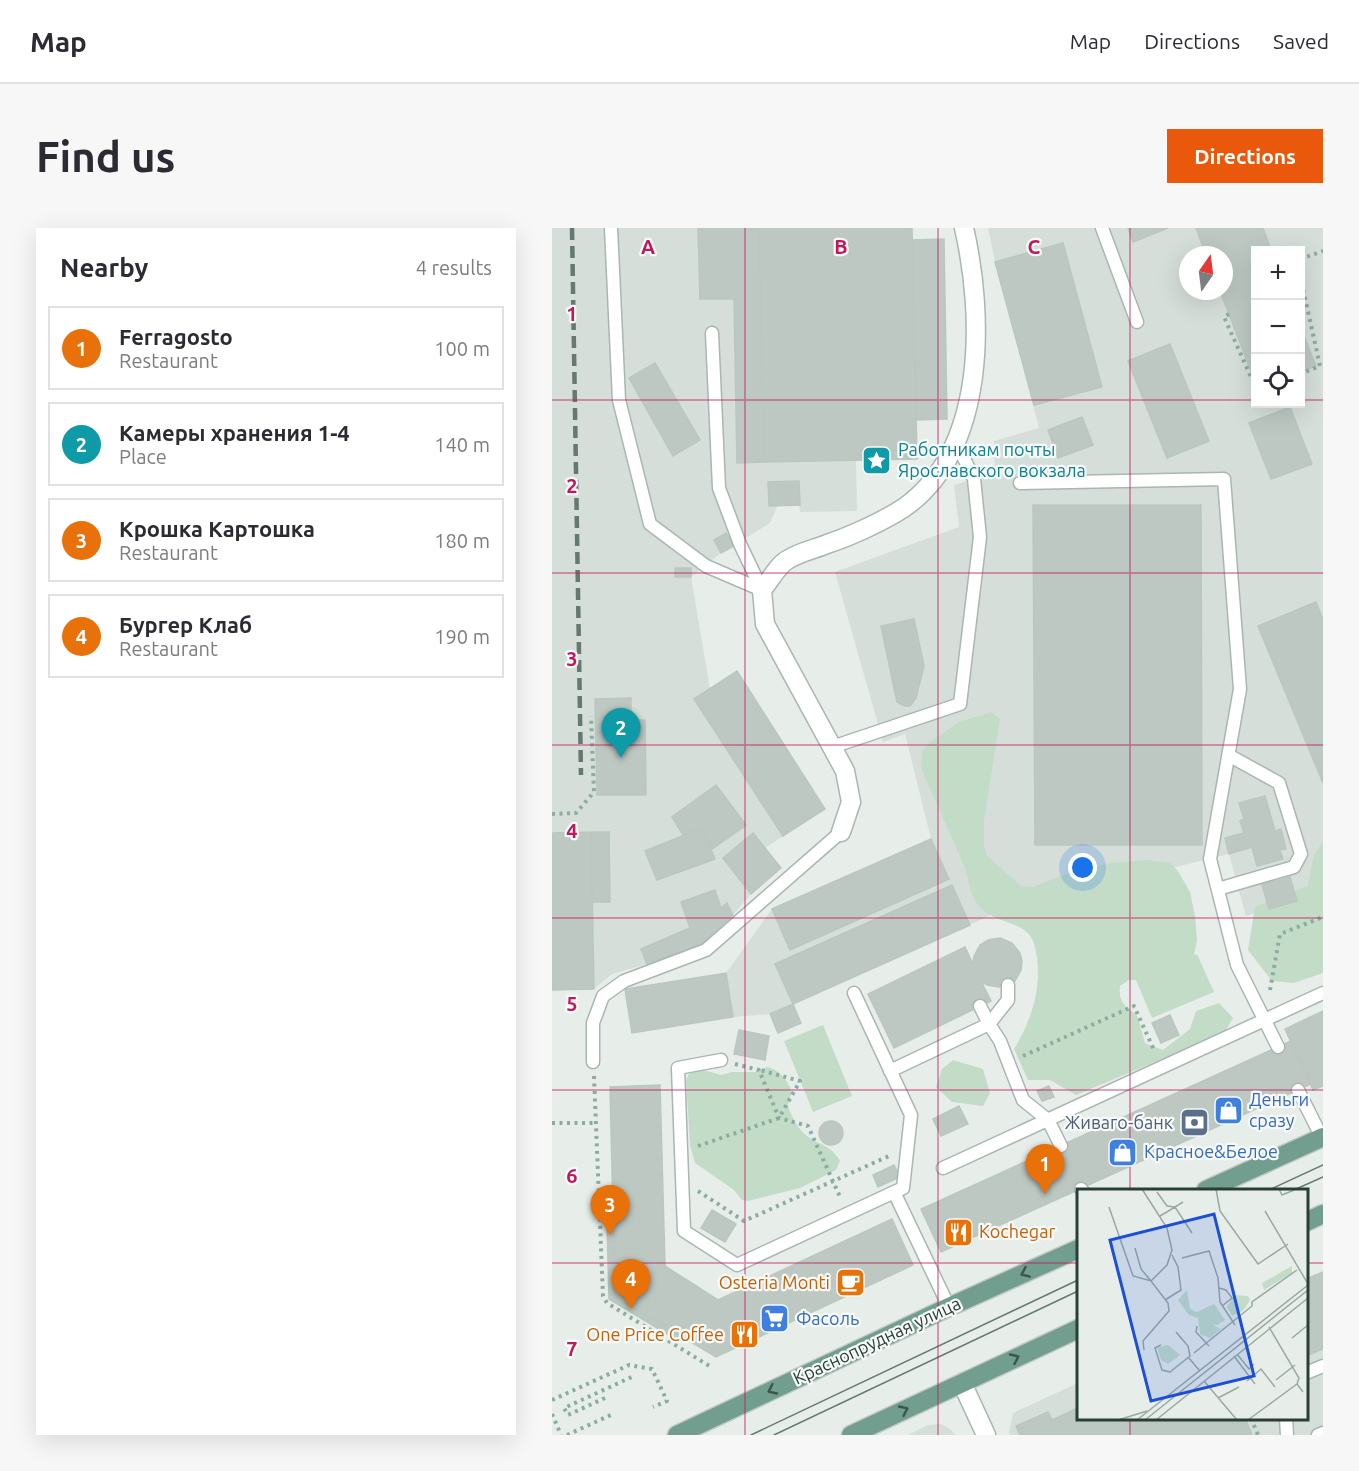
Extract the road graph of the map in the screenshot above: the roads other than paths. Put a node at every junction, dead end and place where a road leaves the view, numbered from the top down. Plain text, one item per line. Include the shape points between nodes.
1 (611, 228) edge
2 (963, 228) edge
3 (1102, 228) edge
4 (1137, 322) dead end
5 (712, 333) dead end
6 (956, 442) junction
7 (1020, 483) dead end
8 (762, 590) junction
9 (832, 747) junction
10 (1230, 756) junction
11 (841, 832) joint
12 (1218, 888) junction
13 (1008, 985) dead end
14 (854, 993) dead end
15 (1323, 993) edge
16 (980, 1006) dead end
17 (1264, 1021) junction
18 (989, 1024) junction
19 (1278, 1047) dead end
20 (721, 1060) road end
21 (593, 1062) road end
22 (890, 1071) junction
23 (1298, 1090) dead end
24 (1048, 1120) junction
25 (1322, 1137) edge
26 (1061, 1146) dead end
27 (943, 1168) dead end
28 (1210, 1189) edge
29 (894, 1192) junction
30 (1323, 1214) edge
31 (1308, 1221) edge
32 (1077, 1249) edge
33 (949, 1306) junction
34 (1077, 1329) edge
35 (1323, 1366) edge
36 (1308, 1372) edge
37 (962, 1383) junction
38 (1286, 1420) edge
39 (1323, 1433) edge
40 (676, 1435) edge
41 (851, 1435) edge
42 (986, 1435) edge
43 (1287, 1435) edge
44 (1318, 1435) edge

1 - 8 lane via 619,400 650,524 706,566
2 - 6 street via 975,300 976,350 967,409
3 - 4 lane
5 - 8 lane via 719,488
6 - 8 street via 936,478 905,507 847,537 787,560
6 - 9 lane via 974,479 980,537 960,704
7 - 10 lane via 1224,479 1240,689
8 - 9 street via 765,624
9 - 11 street via 845,771 851,802
10 - 12 lane via 1210,859
10 - 12 lane via 1279,783 1301,854 1294,867
11 - 21 lane via 706,950 624,981 603,996 593,1023
12 - 17 lane via 1237,965
13 - 18 lane via 1008,1000
14 - 22 lane
15 - 17 lane
16 - 18 lane
17 - 19 lane
17 - 24 lane
18 - 22 lane
18 - 24 lane via 1000,1041 1023,1100
20 - 29 lane via 678,1068 684,1231 737,1265
22 - 29 lane via 911,1115 903,1188
23 - 25 lane
24 - 26 lane
24 - 27 lane
25 - 28 main road
29 - 33 lane
30 - 31 main road
32 -> 33 main road, Краснопрудная улица
33 -> 40 main road, Краснопрудная улица
37 -> 34 main road
35 - 36 lane
41 -> 37 main road
37 - 42 street
38 - 43 lane
39 - 44 lane

